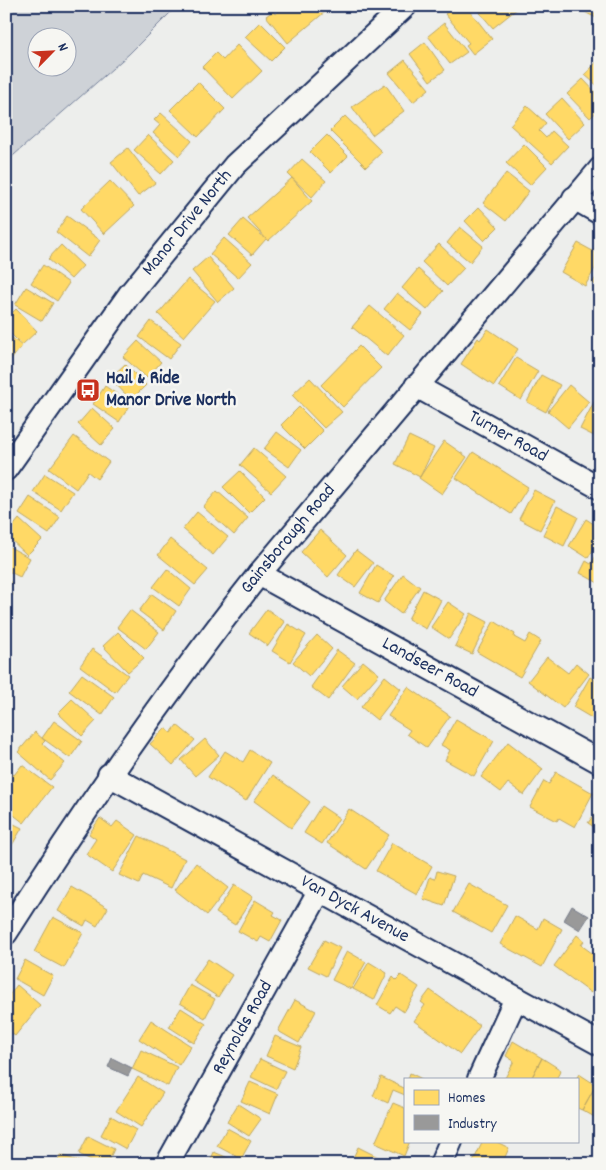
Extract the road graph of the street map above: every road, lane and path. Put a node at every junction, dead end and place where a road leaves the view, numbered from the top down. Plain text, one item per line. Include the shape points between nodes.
1 (405, 6) edge
2 (600, 169) edge
3 (574, 198) junction
4 (600, 213) edge
5 (416, 386) junction
6 (6, 469) edge
7 (600, 488) edge
8 (259, 574) junction
9 (600, 762) edge
10 (109, 775) junction
11 (319, 892) junction
12 (6, 933) edge
13 (516, 998) junction
14 (600, 1044) edge
15 (479, 1078) edge
16 (451, 1142) edge
17 (167, 1164) edge
18 (441, 1164) edge

1 - 6 street, Manor Drive North via 235,165 129,295
2 - 3 street, Gainsborough Road
3 - 4 street
3 - 5 street, Gainsborough Road
5 - 7 street, Turner Road
5 - 8 street, Gainsborough Road
8 - 9 street, Landseer Road
8 - 10 street, Gainsborough Road
10 - 11 street, Van Dyck Avenue
10 - 12 street, Gainsborough Road
11 - 13 street, Van Dyck Avenue
11 - 17 street, Reynolds Road
13 - 14 street, Van Dyck Avenue
13 - 15 street
16 - 18 street

